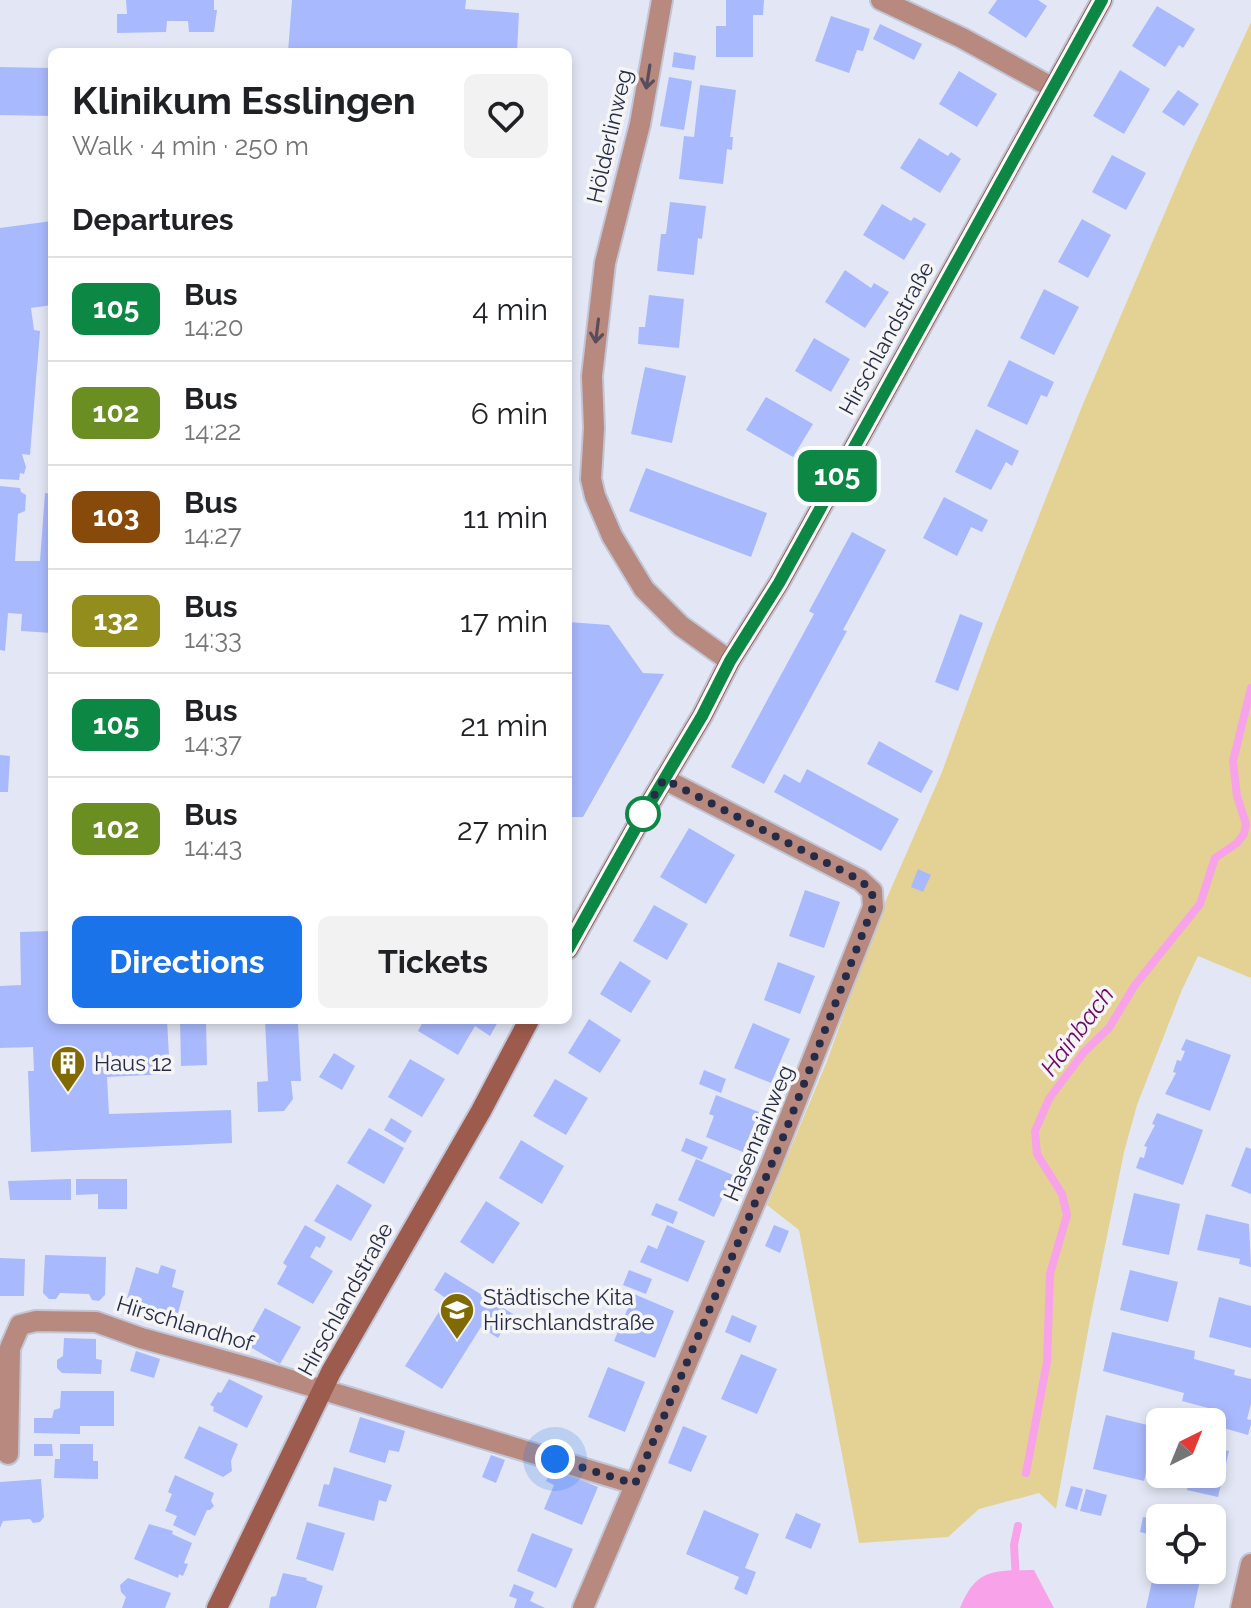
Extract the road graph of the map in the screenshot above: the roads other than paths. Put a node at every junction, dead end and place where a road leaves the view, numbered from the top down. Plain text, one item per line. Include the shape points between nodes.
1 (662, 0) edge
2 (881, 0) edge
3 (1102, 0) edge
4 (914, 6) edge
5 (1053, 88) junction
6 (730, 661) junction
7 (664, 779) junction
8 (572, 942) edge
9 (527, 1024) edge
10 (322, 1390) junction
11 (8, 1454) dead end
12 (635, 1484) junction
13 (1251, 1564) edge
14 (217, 1608) edge
15 (583, 1608) edge
16 (1241, 1608) edge

1 -> 6 street, Hölderlinweg via 640,124 609,244 592,376 591,479 612,536 644,589 681,626
2 - 4 street
3 - 5 street, Hirschlandstraße
4 - 5 street
5 - 6 street, Hirschlandstraße via 779,583
6 - 7 street, Hirschlandstraße
7 - 8 street, Hirschlandstraße
7 - 12 street, Hasenrainweg via 860,880 872,891 873,907 778,1148
9 - 10 street, Hirschlandstraße
10 - 11 street, Hirschlandhof via 96,1322 25,1322 10,1348
10 - 12 street
10 - 14 street, Hirschlandstraße
12 - 15 street, Hasenrainweg
13 - 16 street

